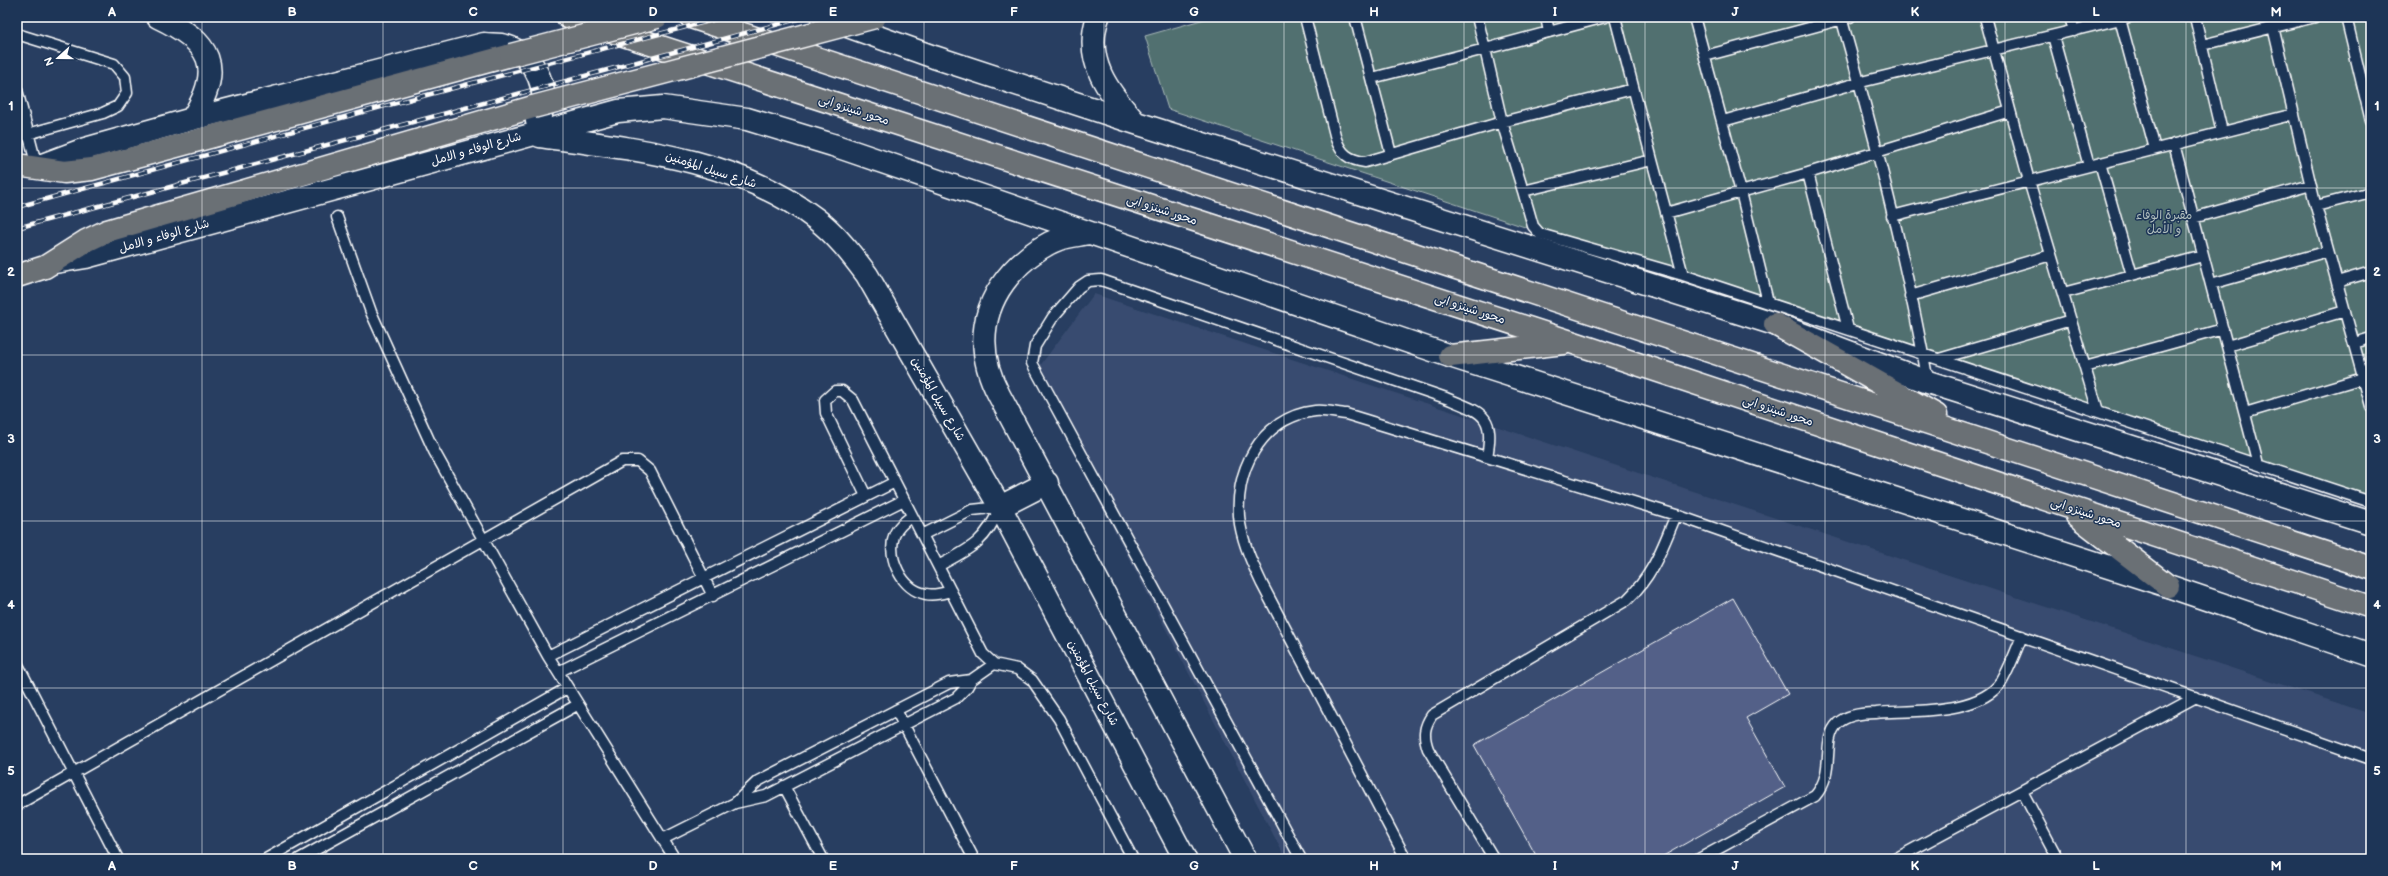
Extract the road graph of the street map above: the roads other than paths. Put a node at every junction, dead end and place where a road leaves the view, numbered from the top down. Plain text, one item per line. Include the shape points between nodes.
1 (158, 17) edge
2 (568, 17) edge
3 (657, 17) edge
4 (690, 17) edge
5 (822, 17) edge
6 (875, 17) edge
7 (1098, 17) edge
8 (1305, 17) edge
9 (1355, 17) edge
10 (1477, 17) edge
11 (1546, 17) edge
12 (1605, 17) edge
13 (1615, 17) edge
14 (1694, 17) edge
15 (1985, 17) edge
16 (2070, 17) edge
17 (2195, 17) edge
18 (2315, 17) edge
19 (2346, 17) edge
20 (1844, 18) edge
21 (2125, 18) edge
22 (2273, 27) junction
23 (2074, 31) junction
24 (1549, 32) junction
25 (17, 34) edge
26 (2053, 36) junction
27 (2202, 45) junction
28 (1485, 49) junction
29 (1994, 50) junction
30 (1705, 56) junction
31 (1372, 78) junction
32 (1861, 82) junction
33 (1633, 89) junction
34 (17, 90) edge
35 (2010, 112) junction
36 (2294, 114) junction
37 (192, 119) junction
38 (1723, 121) junction
39 (2371, 121) edge
40 (1502, 122) junction
41 (1136, 123) junction
42 (2222, 132) junction
43 (29, 133) junction
44 (529, 134) junction
45 (17, 137) edge
46 (2174, 144) junction
47 (2155, 149) junction
48 (1878, 151) junction
49 (1391, 154) junction
50 (1652, 160) junction
51 (2100, 163) junction
52 (27, 166) edge
53 (2089, 166) junction
54 (1808, 174) junction
55 (2030, 181) junction
56 (2311, 185) junction
57 (1523, 191) junction
58 (1741, 192) junction
59 (2371, 192) edge
60 (2316, 206) junction
61 (1666, 213) junction
62 (1892, 216) junction
63 (337, 217) dead end
64 (2193, 218) junction
65 (1090, 233) junction
66 (2328, 251) junction
67 (2052, 255) junction
68 (2203, 256) junction
69 (55, 262) junction
70 (2371, 272) edge
71 (1683, 275) junction
72 (2132, 275) junction
73 (17, 276) edge
74 (2337, 282) junction
75 (2211, 284) junction
76 (2063, 293) junction
77 (1910, 296) junction
78 (1768, 302) junction
79 (2345, 311) junction
80 (2071, 320) junction
81 (1775, 324) junction
82 (1848, 329) junction
83 (2223, 329) junction
84 (2371, 338) edge
85 (1571, 342) junction
86 (2354, 343) junction
87 (2227, 346) junction
88 (1923, 353) junction
89 (1450, 356) junction
90 (1939, 359) junction
91 (2085, 367) junction
92 (2363, 378) junction
93 (1928, 382) junction
94 (2371, 406) edge
95 (2098, 411) junction
96 (2245, 413) junction
97 (1979, 439) junction
98 (1487, 457) junction
99 (2258, 464) junction
100 (895, 482) junction
101 (1047, 483) junction
102 (866, 496) junction
103 (904, 500) junction
104 (2371, 502) edge
105 (2063, 505) junction
106 (1000, 507) junction
107 (1676, 515) junction
108 (912, 516) junction
109 (2371, 523) edge
110 (922, 535) junction
111 (482, 539) junction
112 (938, 566) junction
113 (2371, 568) edge
114 (703, 577) junction
115 (2168, 586) junction
116 (951, 590) junction
117 (713, 596) junction
118 (2371, 607) edge
119 (2022, 636) junction
120 (2371, 655) edge
121 (548, 656) junction
122 (17, 663) edge
123 (994, 664) junction
124 (558, 672) junction
125 (971, 680) junction
126 (568, 688) junction
127 (2196, 697) junction
128 (577, 705) junction
129 (896, 710) junction
130 (904, 725) junction
131 (2371, 759) edge
132 (73, 772) junction
133 (784, 786) junction
134 (2022, 791) junction
135 (735, 803) junction
136 (17, 805) edge
137 (663, 839) junction
138 (118, 859) edge
139 (266, 859) edge
140 (299, 859) edge
141 (675, 859) edge
142 (823, 859) edge
143 (974, 859) edge
144 (1133, 859) edge
145 (1185, 859) edge
146 (1245, 859) edge
147 (1301, 859) edge
148 (1406, 859) edge
149 (1494, 859) edge
150 (1699, 859) edge
151 (1895, 859) edge
152 (2058, 859) edge

1 - 37 street via 192,35 205,54 209,70 208,88
2 - 85 main road, محور شينزو ابى
3 - 52 main road, bridge via 92,169 64,172
4 - 97 main road
5 - 41 street via 934,57
6 - 69 main road, bridge via 533,107 107,232 86,241
7 - 41 street via 1094,47 1100,74 1112,97
8 - 49 lane via 1339,149 1355,161 1365,162
9 - 31 lane
10 - 28 lane
11 - 24 lane
12 - 24 lane
13 - 33 lane
14 - 30 lane
15 - 29 lane
16 - 23 lane
17 - 27 lane
18 - 22 lane
19 - 39 lane
20 - 30 lane
20 - 32 lane
21 - 23 lane
21 - 47 lane
22 - 27 lane
22 - 36 lane
23 - 26 lane
24 - 28 lane
25 - 43 lane via 114,64 125,77 127,93 118,106 103,113
26 - 29 lane
26 - 53 lane
27 - 42 lane
28 - 31 lane
28 - 40 lane
29 - 32 lane
29 - 35 lane
30 - 38 lane
31 - 49 lane
32 - 38 lane
32 - 48 lane
33 - 40 lane
33 - 50 lane
34 - 43 lane
35 - 48 lane
35 - 55 lane
36 - 42 lane
36 - 56 lane
37 - 44 street, شارع الوفاء و الامل via 484,44 506,46 526,57 539,75 544,97 539,118
37 - 52 street, شارع الوفاء و الامل
38 - 58 lane
40 - 49 lane
40 - 57 lane
41 - 81 street
42 - 46 lane
43 - 45 lane
43 - 52 lane
44 - 65 street via 618,111 663,107 747,119 834,145
44 - 69 street, شارع الوفاء و الامل via 91,256
44 - 106 street, شارع سبيل المؤمنين via 643,150 679,158 747,180 787,198 817,220 844,245 867,275
46 - 47 lane
46 - 64 lane
47 - 51 lane
48 - 54 lane
48 - 62 lane
50 - 57 lane
50 - 61 lane
51 - 53 lane
51 - 72 lane
53 - 55 lane
54 - 58 lane
54 - 82 lane
55 - 62 lane
55 - 67 lane
56 - 60 lane
56 - 64 lane
57 - 71 lane via 1533,226 1540,234
58 - 61 lane
58 - 78 lane
59 - 60 lane
60 - 66 lane
61 - 71 lane
62 - 77 lane
63 - 111 lane via 371,312 405,392
64 - 68 lane
65 - 89 street
65 - 101 street via 1058,239 1027,258 999,290 989,309 986,323 984,352 992,382
66 - 74 lane
66 - 75 lane
67 - 76 lane
67 - 77 lane
68 - 72 lane
68 - 75 lane
69 - 73 main road, شارع الوفاء و الامل
70 - 74 lane
71 - 78 lane
72 - 76 lane
74 - 79 lane
75 - 83 lane
76 - 80 lane
77 - 88 lane
78 - 82 lane
79 - 86 lane
79 - 87 lane
80 - 90 lane
80 - 91 lane
81 - 93 street
81 - 97 main road
82 - 88 lane
83 - 87 lane
83 - 91 lane
84 - 86 lane
85 - 89 main road
85 - 105 main road, محور شينزو ابى
86 - 92 lane
87 - 96 lane
88 - 90 lane
88 - 93 lane
89 - 115 street
90 - 95 lane
91 - 95 lane
92 - 94 lane
92 - 96 lane
93 - 109 street
95 - 99 lane
96 - 99 lane
97 - 113 main road
98 - 107 lane
98 - 147 lane via 1490,429 1482,414 1468,407 1101,280 1088,281 1079,287 1053,317 1035,346 1032,363
98 - 148 lane via 1346,414 1315,411 1288,420 1269,432 1254,449 1244,471 1240,490 1240,524 1246,551
99 - 104 lane
100 - 102 lane
100 - 102 lane via 853,400 842,391 835,391 825,400 826,413
100 - 103 lane
101 - 106 street
101 - 146 street
102 - 114 lane
103 - 108 lane
103 - 117 lane
105 - 115 main road
105 - 118 main road, محور شينزو ابى
106 - 110 lane via 972,510
106 - 112 lane via 993,526 982,539 968,550
106 - 145 street, شارع سبيل المؤمنين
107 - 119 lane
107 - 149 lane via 1653,570 1627,600 1432,715 1425,725 1424,738 1428,749
108 - 110 lane
108 - 116 lane via 901,524 894,535 893,553 898,571 905,581 926,594 939,594
110 - 112 lane
111 - 114 lane via 622,461 630,459 638,461 650,471
111 - 121 lane
111 - 132 lane
112 - 116 lane
114 - 117 lane
114 - 121 lane
115 - 120 street
116 - 123 lane via 983,654
117 - 124 lane
119 - 127 lane
119 - 150 lane via 2001,681 1987,696 1968,705 1861,714 1839,722 1831,733 1824,786 1815,796
121 - 124 lane
122 - 132 lane
123 - 125 lane
123 - 144 lane via 1025,673 1041,692 1062,724
124 - 126 lane
125 - 129 lane via 949,683
125 - 130 lane via 956,698
126 - 128 lane
126 - 139 lane
127 - 131 lane via 2311,740
127 - 134 lane
128 - 137 lane
128 - 140 lane
129 - 130 lane
129 - 135 lane via 758,781
130 - 133 lane
130 - 143 lane
132 - 136 lane
132 - 138 lane
133 - 135 lane via 756,799
133 - 142 lane
134 - 151 lane
134 - 152 lane
135 - 137 lane
137 - 141 lane

